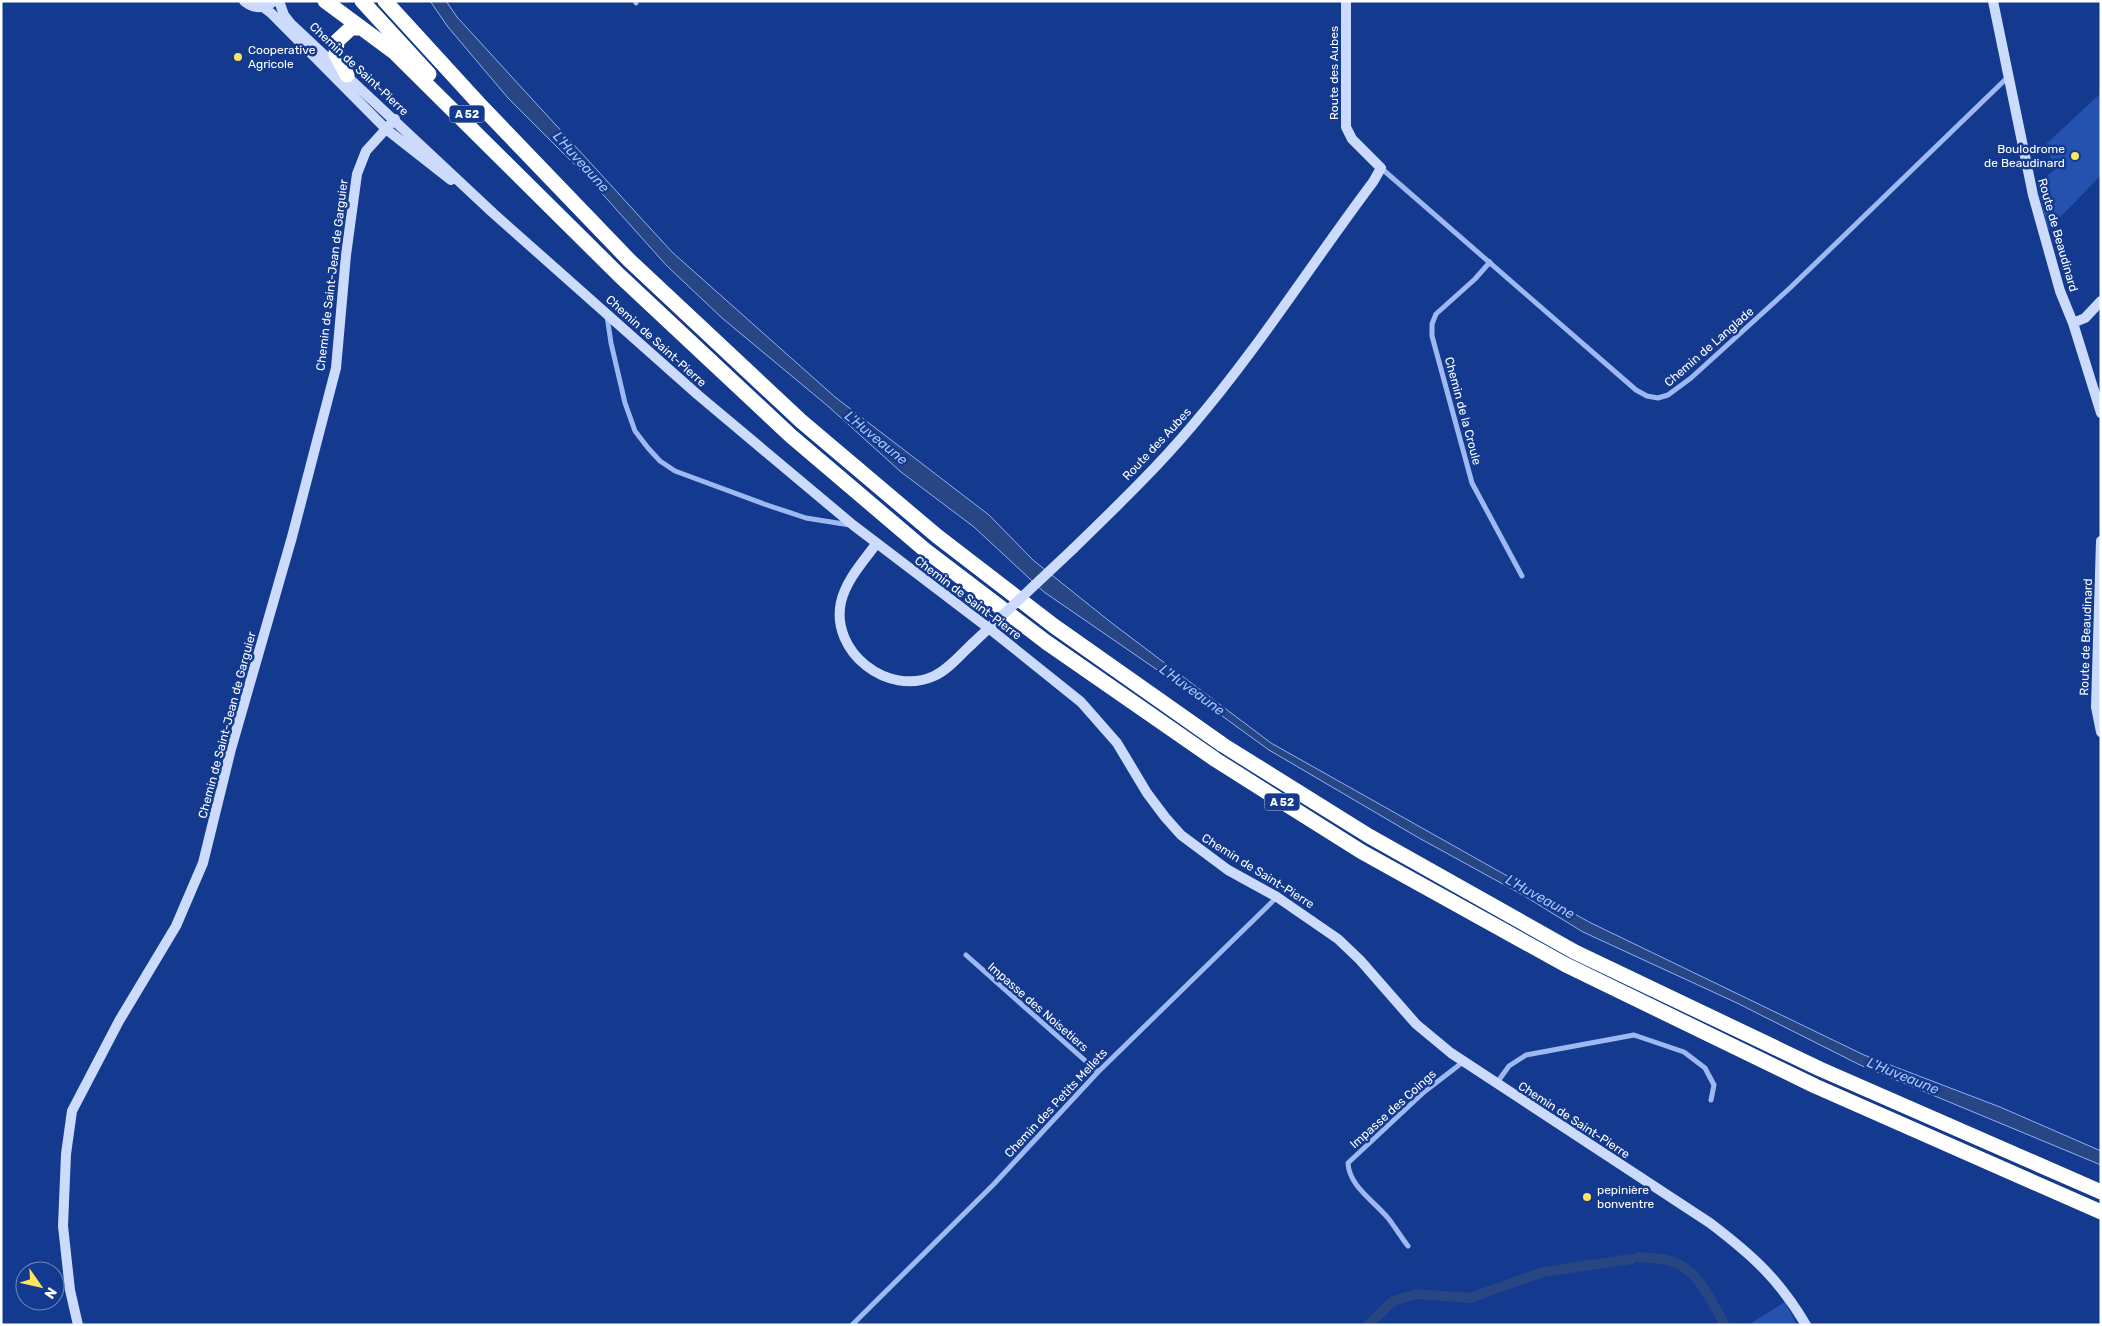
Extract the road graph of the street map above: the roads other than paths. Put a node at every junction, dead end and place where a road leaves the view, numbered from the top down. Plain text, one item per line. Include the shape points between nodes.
1 (244, 1) edge
2 (274, 1) edge
3 (279, 1) edge
4 (325, 1) edge
5 (362, 1) edge
6 (387, 1) edge
7 (1346, 1) edge
8 (1994, 1) edge
9 (263, 7) junction
10 (361, 28) junction
11 (347, 75) junction
12 (2009, 76) junction
13 (395, 119) junction
14 (386, 129) junction
15 (1381, 168) junction
16 (493, 213) junction
17 (572, 227) junction
18 (1490, 262) junction
19 (2101, 302) edge
20 (607, 314) junction
21 (2073, 323) junction
22 (2101, 413) edge
23 (852, 525) junction
24 (2101, 541) edge
25 (876, 544) junction
26 (1522, 576) dead end
27 (2101, 732) edge
28 (1276, 897) junction
29 (966, 956) dead end
30 (1463, 1062) junction
31 (1098, 1072) junction
32 (1496, 1084) junction
33 (1711, 1100) dead end
34 (2101, 1192) edge
35 (2101, 1212) edge
36 (1408, 1246) dead end
37 (78, 1325) edge
38 (852, 1325) edge
39 (1806, 1325) edge

1 - 9 street via 250,6
2 - 9 street
3 - 11 street, Chemin de Saint-Pierre via 284,15 292,24
4 - 10 highway
5 - 17 highway, A 52
6 - 34 highway, A 52 via 482,107 628,260 801,421 938,536 1054,626 1223,745 1369,836 1576,952 1820,1069
7 - 15 street, Route des Aubes via 1346,126 1352,139
8 - 12 street, Route de Beaudinard
9 - 14 street, Chemin de Saint-Pierre
10 - 11 highway via 351,28 337,41 336,54
10 - 17 highway via 394,52
11 - 13 street, Chemin de Saint-Pierre
12 - 18 street, Chemin de Langlade via 1791,286 1668,396 1647,396 1636,390
12 - 21 street, Route de Beaudinard via 2033,195 2060,292
13 - 14 street, Chemin de Saint-Jean de Garguier
13 - 16 street, Chemin de Saint-Pierre
14 - 16 street, Chemin de Saint-Pierre
14 - 37 street, Chemin de Saint-Jean de Garguier via 366,151 357,174 336,368 231,749 203,864 176,926 119,1021 72,1110 66,1154 63,1226 70,1290
15 - 18 street, Chemin de Langlade
15 - 25 street, Route des Aubes, bridge via 1269,324 1162,461 1073,549 934,676 906,682 878,675 855,655 842,634 840,604 849,581
16 - 20 street, Chemin de Saint-Pierre
17 - 35 highway, A 52 via 791,436 925,550 1046,642 1216,760 1362,852 1566,965 1815,1086
18 - 26 street, Chemin de la Croule via 1436,314 1432,336 1472,483
19 - 21 street via 2085,318
20 - 23 street, Chemin de Saint-Pierre
20 - 23 street via 625,403 635,430 660,461 675,471 781,510 806,518
21 - 22 street, Route de Beaudinard
23 - 25 street, Chemin de Saint-Pierre
24 - 27 street, Route de Beaudinard via 2096,706
25 - 28 street, Chemin de Saint-Pierre via 1081,702 1117,743 1147,793 1181,835 1228,870
28 - 30 street, Chemin de Saint-Pierre via 1338,939 1416,1024
28 - 31 street, Chemin des Petits Mellets
29 - 31 street, Impasse des Noisetiers
30 - 32 street, Chemin de Saint-Pierre
30 - 36 street, Impasse des Coings via 1424,1092 1348,1163 1348,1173
31 - 38 street, Chemin des Petits Mellets via 993,1185
32 - 33 street via 1509,1066 1526,1055 1634,1035 1684,1052 1705,1068 1714,1085
32 - 39 street, Chemin de Saint-Pierre via 1710,1223 1745,1250 1773,1276

